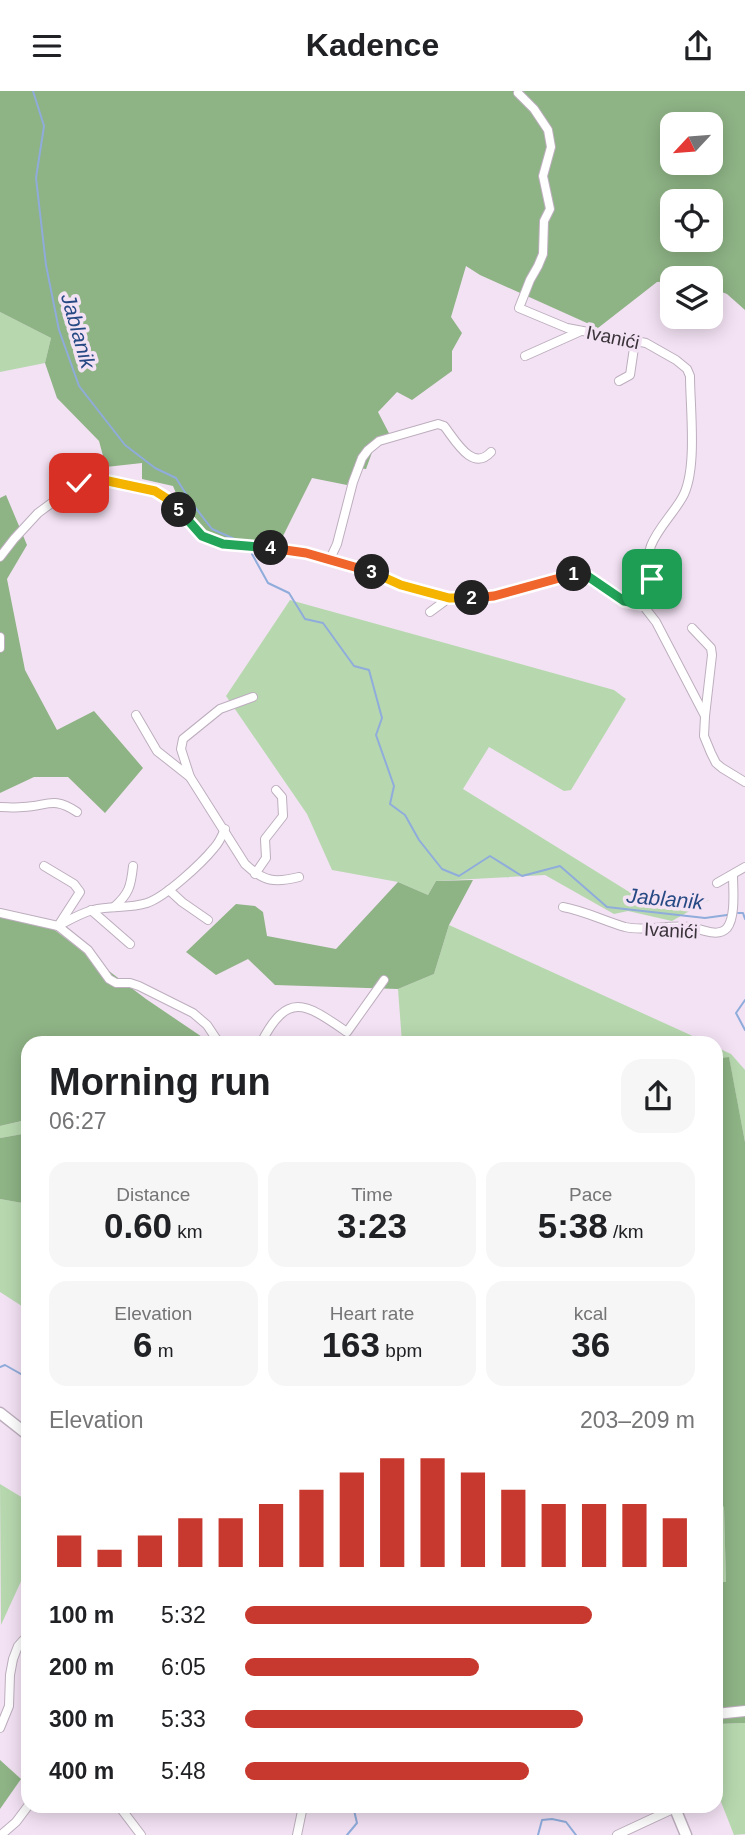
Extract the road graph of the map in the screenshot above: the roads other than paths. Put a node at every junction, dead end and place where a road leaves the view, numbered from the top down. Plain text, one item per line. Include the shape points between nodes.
1 (518, 93) dead end
2 (581, 331) junction
3 (635, 341) junction
4 (525, 356) dead end
5 (619, 381) dead end
6 (491, 452) dead end
7 (0, 557) edge
8 (330, 559) junction
9 (449, 598) junction
10 (642, 604) junction
11 (430, 612) dead end
12 (692, 628) dead end
13 (0, 637) edge
14 (0, 647) edge
15 (253, 697) dead end
16 (136, 715) dead end
17 (705, 716) junction
18 (190, 777) junction
19 (745, 782) edge
20 (276, 790) dead end
21 (0, 807) edge
22 (77, 811) dead end
23 (225, 829) junction
24 (44, 866) dead end
25 (133, 866) dead end
26 (745, 867) edge
27 (255, 874) junction
28 (733, 874) junction
29 (299, 877) dead end
30 (717, 883) dead end
31 (169, 890) junction
32 (114, 907) junction
33 (563, 907) dead end
34 (91, 910) junction
35 (0, 913) edge
36 (208, 920) dead end
37 (58, 926) junction
38 (130, 944) dead end
39 (384, 980) dead end
40 (215, 1036) edge
41 (265, 1036) edge
42 (0, 1413) edge
43 (21, 1430) edge
44 (21, 1643) edge
45 (745, 1711) edge
46 (723, 1713) edge
47 (0, 1728) edge
48 (23, 1813) edge
49 (124, 1813) edge
50 (302, 1813) edge
51 (662, 1813) edge
52 (677, 1813) edge
53 (1, 1835) edge
54 (141, 1835) edge
55 (296, 1835) edge
56 (617, 1835) edge
57 (686, 1835) edge

1 - 2 street, Ivanići via 548,130 551,147 543,176 550,209 544,221 543,254 519,308
2 - 3 street, Ivanići
2 - 4 street
3 - 5 street via 630,375
3 - 10 street, Ivanići via 676,360 690,376 689,481 650,549 652,579
6 - 8 street via 481,458 468,454 438,424 379,442 362,458
7 - 8 street via 38,513 79,483 94,478 155,491 202,536 223,544 283,548
8 - 9 street
9 - 10 street via 494,596 575,573 586,575 624,601
9 - 11 street
10 - 17 street
12 - 17 street via 711,648
13 - 14 street
15 - 18 street via 220,709 183,739 181,749
16 - 18 street via 157,751
17 - 19 street via 705,742 716,763
18 - 23 street
20 - 27 street via 282,797 283,817 265,839 266,858
21 - 22 street via 54,802
23 - 27 street
23 - 31 street via 217,846
24 - 37 street via 80,892
25 - 32 street via 129,891
26 - 28 street
27 - 29 street via 278,882
28 - 30 street
28 - 33 street, Ivanići via 732,917 728,927 718,932 690,927 628,928
31 - 32 street via 150,902
31 - 36 street
32 - 34 street
34 - 37 street
34 - 38 street
35 - 37 street
37 - 40 street via 88,950 109,979 139,986 193,1013
39 - 41 street via 347,1032 317,1011 290,1007
42 - 43 main road
44 - 47 street via 13,1660 9,1706
45 - 46 street
48 - 53 street
49 - 54 street
50 - 55 street
51 - 56 street
52 - 57 main road

